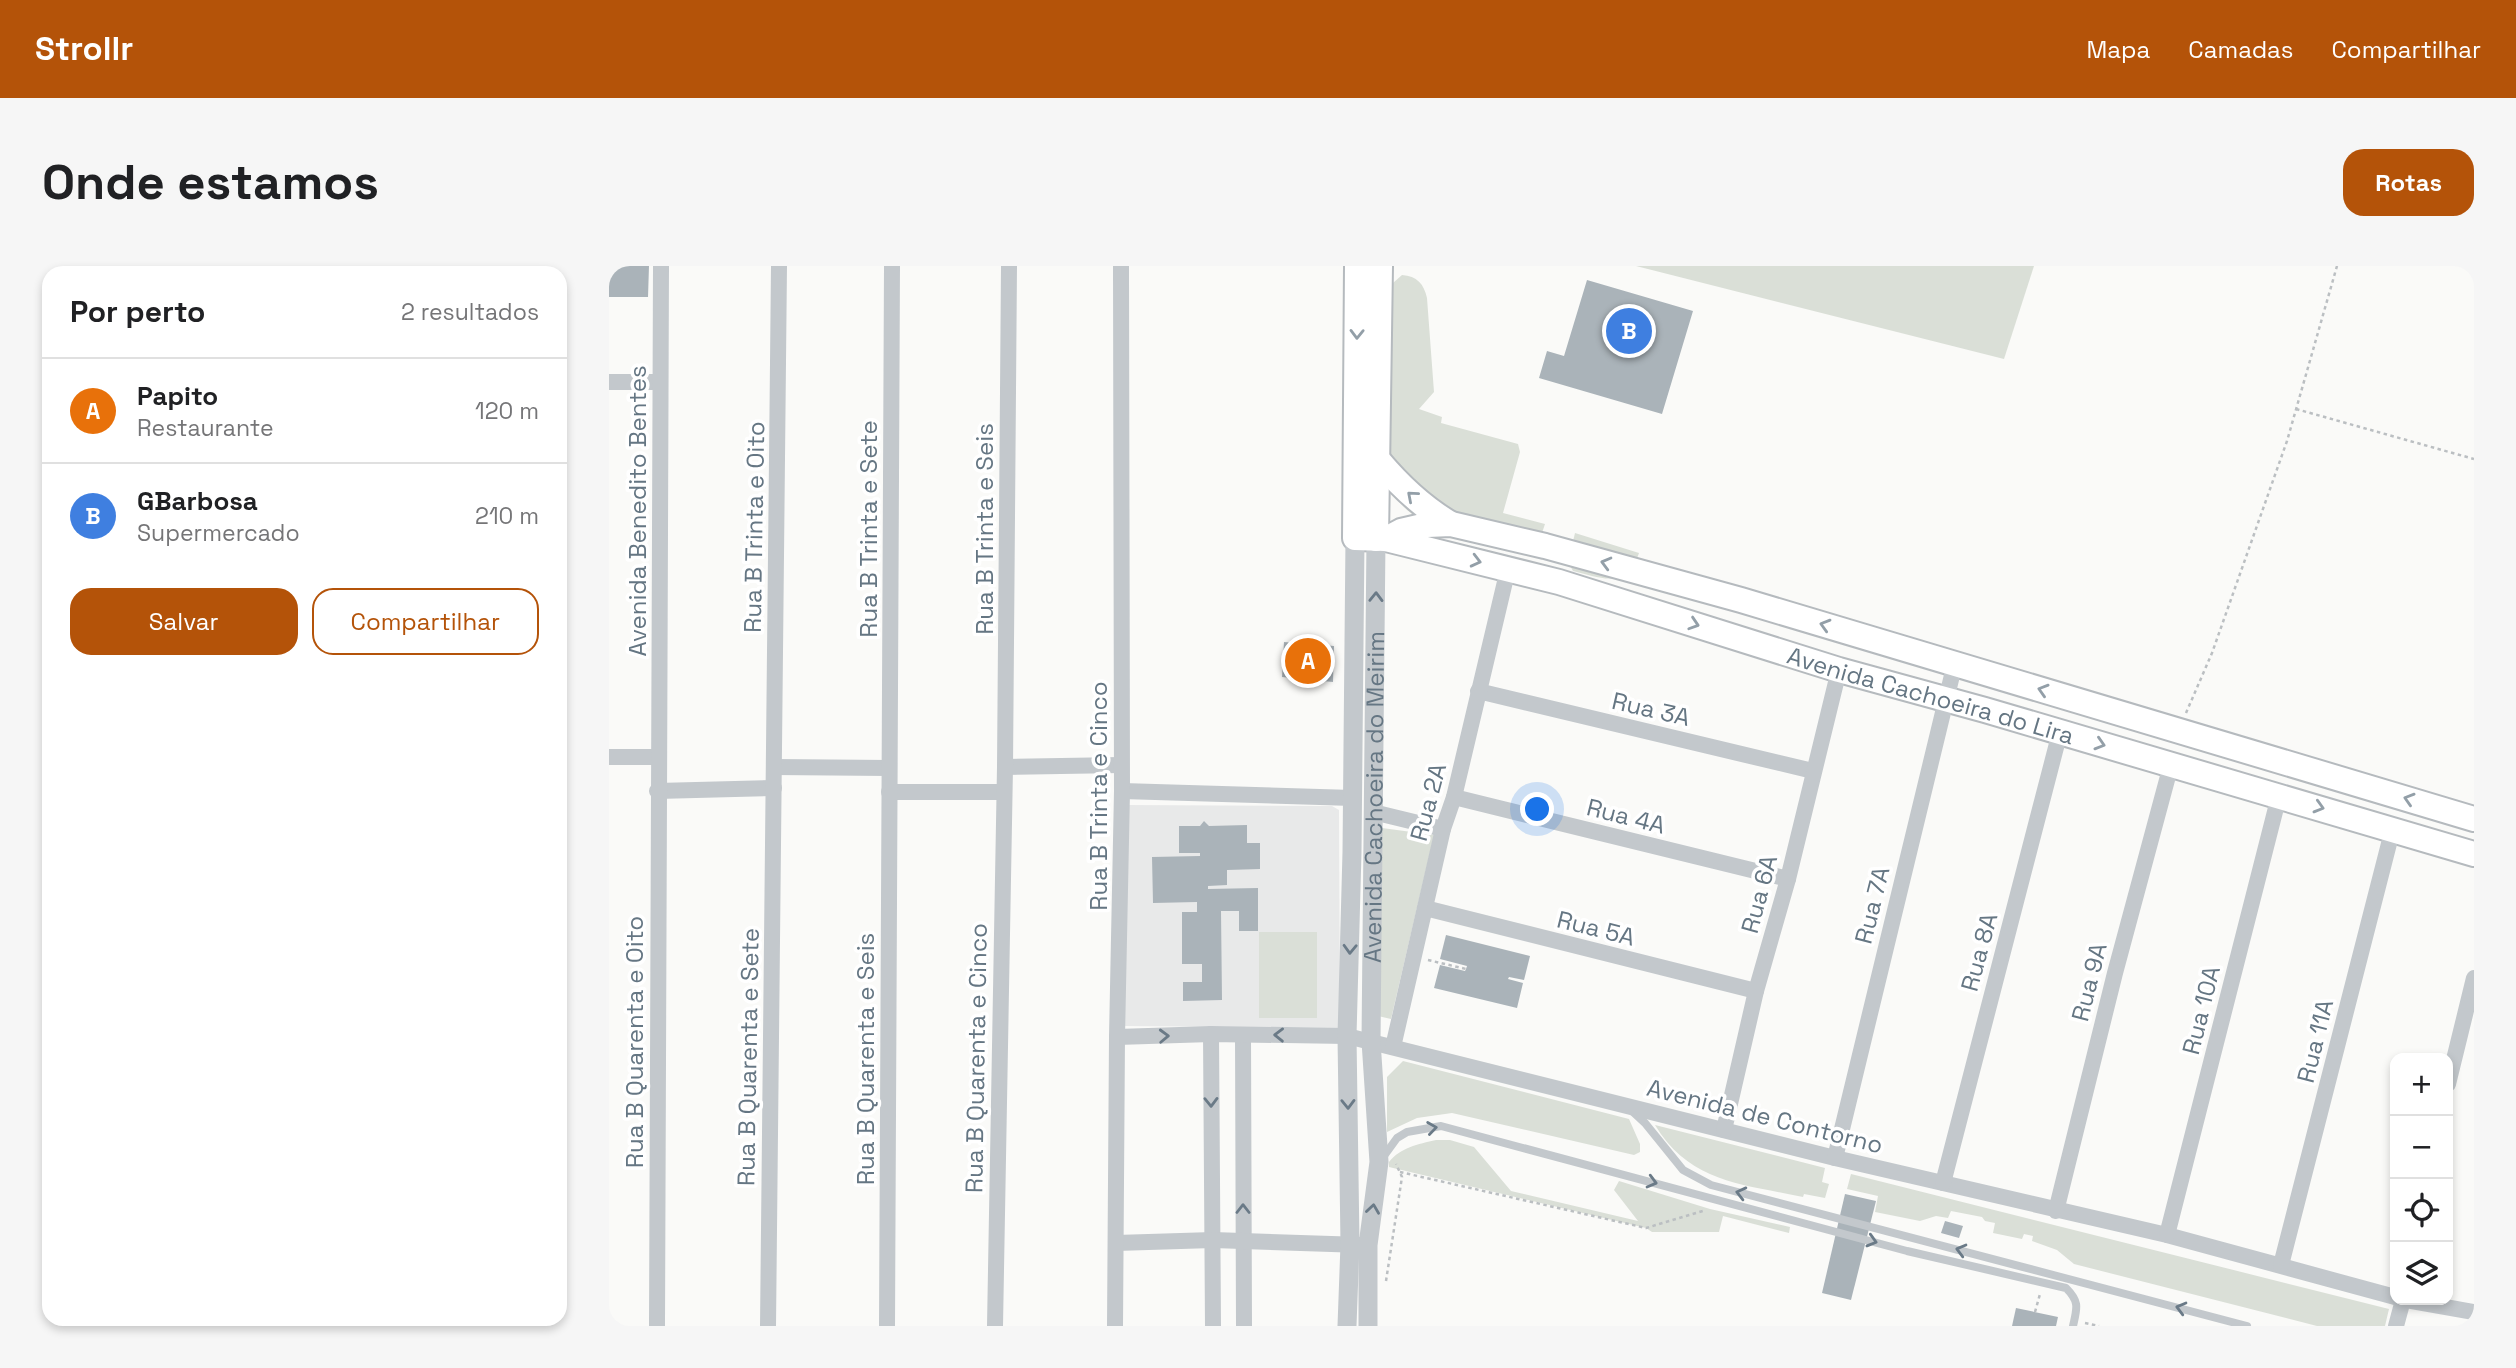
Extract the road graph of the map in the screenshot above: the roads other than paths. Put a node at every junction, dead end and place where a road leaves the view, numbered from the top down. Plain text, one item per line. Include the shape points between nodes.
1 (661, 266) edge
2 (779, 266) edge
3 (892, 266) edge
4 (1009, 266) edge
5 (1121, 266) edge
6 (1357, 266) edge
7 (1380, 266) edge
8 (609, 382) edge
9 (660, 382) junction
10 (1379, 461) junction
11 (1447, 524) junction
12 (1372, 539) junction
13 (1434, 551) junction
14 (1508, 569) junction
15 (1955, 663) junction
16 (1839, 670) junction
17 (1478, 691) junction
18 (1945, 699) junction
19 (2060, 732) junction
20 (609, 757) edge
21 (658, 757) junction
22 (1121, 765) junction
23 (2171, 765) junction
24 (774, 767) junction
25 (1005, 767) junction
26 (889, 768) junction
27 (1813, 771) junction
28 (774, 788) junction
29 (657, 791) junction
30 (1122, 791) junction
31 (889, 792) junction
32 (1003, 792) junction
33 (2279, 796) junction
34 (1454, 797) junction
35 (1353, 798) junction
36 (1373, 812) junction
37 (2474, 819) edge
38 (2393, 828) junction
39 (1443, 829) junction
40 (2474, 854) edge
41 (1788, 880) junction
42 (1425, 908) junction
43 (2474, 978) edge
44 (1756, 991) junction
45 (1211, 1034) junction
46 (1243, 1035) junction
47 (1347, 1036) junction
48 (1117, 1037) junction
49 (1371, 1041) junction
50 (1393, 1047) junction
51 (2453, 1064) edge
52 (1626, 1105) junction
53 (1724, 1129) junction
54 (1835, 1158) junction
55 (1379, 1162) junction
56 (1943, 1183) junction
57 (2056, 1211) junction
58 (2167, 1235) junction
59 (1213, 1240) junction
60 (1243, 1241) junction
61 (1116, 1242) junction
62 (1359, 1245) junction
63 (2281, 1265) junction
64 (2390, 1296) edge
65 (2402, 1305) edge
66 (2433, 1305) edge
67 (2474, 1312) edge
68 (657, 1326) edge
69 (768, 1326) edge
70 (887, 1326) edge
71 (995, 1326) edge
72 (1115, 1326) edge
73 (1213, 1326) edge
74 (1244, 1326) edge
75 (1347, 1326) edge
76 (1368, 1326) edge
77 (2073, 1326) edge
78 (2247, 1326) edge
79 (2396, 1326) edge

1 - 9 street, Avenida Benedito Bentes
2 - 24 street, Rua B Trinta e Oito
3 - 26 street, Rua B Trinta e Sete
4 - 25 street, Rua B Trinta e Seis
5 - 22 street, Rua B Trinta e Cinco
6 -> 12 main road, Avenida Cachoeira do Meirim
7 - 10 main road, Avenida Cachoeira do Meirim
8 - 9 street
9 - 21 street, Avenida Benedito Bentes
11 -> 10 main road via 1405,491
10 - 12 main road, Avenida Cachoeira do Meirim
11 - 12 main road, Avenida Cachoeira do Lira
11 - 13 main road via 1429,538
15 -> 11 main road, Avenida Cachoeira do Lira via 1728,596
12 - 13 main road, Avenida Cachoeira do Lira
12 - 35 street, Avenida Cachoeira do Meirim
36 -> 12 street, Avenida Cachoeira do Meirim
13 -> 14 main road, Avenida Cachoeira do Lira
14 -> 16 main road, Avenida Cachoeira do Lira
14 - 17 street, Rua 2A
15 - 18 street, Rua 7A
37 -> 15 main road, Avenida Cachoeira do Lira
16 - 18 main road, Avenida Cachoeira do Lira
16 - 27 street, Rua 6A
17 - 27 street, Rua 3A
17 - 34 street, Rua 2A
18 - 19 main road, Avenida Cachoeira do Lira
18 - 54 street, Rua 7A
19 -> 23 main road, Avenida Cachoeira do Lira
19 - 56 street, Rua 8A
20 - 21 street
21 - 29 street, Rua B Quarenta e Oito
22 - 25 street
22 - 30 street, Rua B Trinta e Cinco
23 - 33 main road, Avenida Cachoeira do Lira
23 - 57 street, Rua 9A
24 - 26 street
24 - 28 street, Rua B Trinta e Oito
25 - 32 street, Rua B Trinta e Seis
26 - 31 street, Rua B Trinta e Sete
27 - 41 street, Rua 6A
28 - 29 street
28 - 69 street, Rua B Quarenta e Sete
29 - 68 street, Rua B Quarenta e Oito
30 - 35 street
30 - 48 street, Rua B Trinta e Cinco
31 - 32 street
31 - 70 street, Rua B Quarenta e Seis
32 - 71 street, Rua B Quarenta e Cinco
33 -> 38 main road, Avenida Cachoeira do Lira
33 - 58 street, Rua 10A
34 - 39 street, Rua 2A
34 - 41 street, Rua 4A
35 -> 47 street, Avenida Cachoeira do Meirim
36 - 39 street
36 - 49 street, Avenida Cachoeira do Meirim
38 - 40 main road, Avenida Cachoeira do Lira
38 - 63 street, Rua 11A
39 - 42 street, Rua 2A
41 - 44 street, Rua 6A
42 - 44 street, Rua 5A
42 - 50 street, Rua 2A
43 - 51 street
44 - 53 street, Rua 6A
45 - 46 street, Avenida de Contorno
48 -> 45 street, Avenida de Contorno
45 -> 59 street
47 -> 46 street, Avenida de Contorno
60 -> 46 street
47 - 49 street, Avenida de Contorno
47 -> 62 street, Avenida Cachoeira do Meirim
48 - 61 street, Rua B Trinta e Cinco
49 - 50 street, Avenida de Contorno
49 - 55 street, Avenida Cachoeira do Meirim
50 - 52 street, Avenida de Contorno
52 - 53 street, Avenida de Contorno
78 -> 52 lane via 1711,1185 1683,1170
53 - 54 street, Avenida de Contorno
54 - 56 street, Avenida de Contorno
62 -> 55 street, Avenida Cachoeira do Meirim
55 -> 77 lane via 1407,1132 1441,1126 1907,1251 2066,1288 2077,1307
56 - 57 street, Avenida de Contorno
57 - 58 street, Avenida de Contorno
58 - 63 street, Avenida de Contorno
59 - 60 street
59 - 61 street
59 - 73 street
60 - 62 street
60 - 74 street
61 - 72 street, Rua B Trinta e Cinco
62 - 75 street, Avenida Cachoeira do Meirim
62 - 76 street, Avenida Cachoeira do Meirim
63 - 64 street, Avenida de Contorno
65 - 79 street
66 - 67 street

